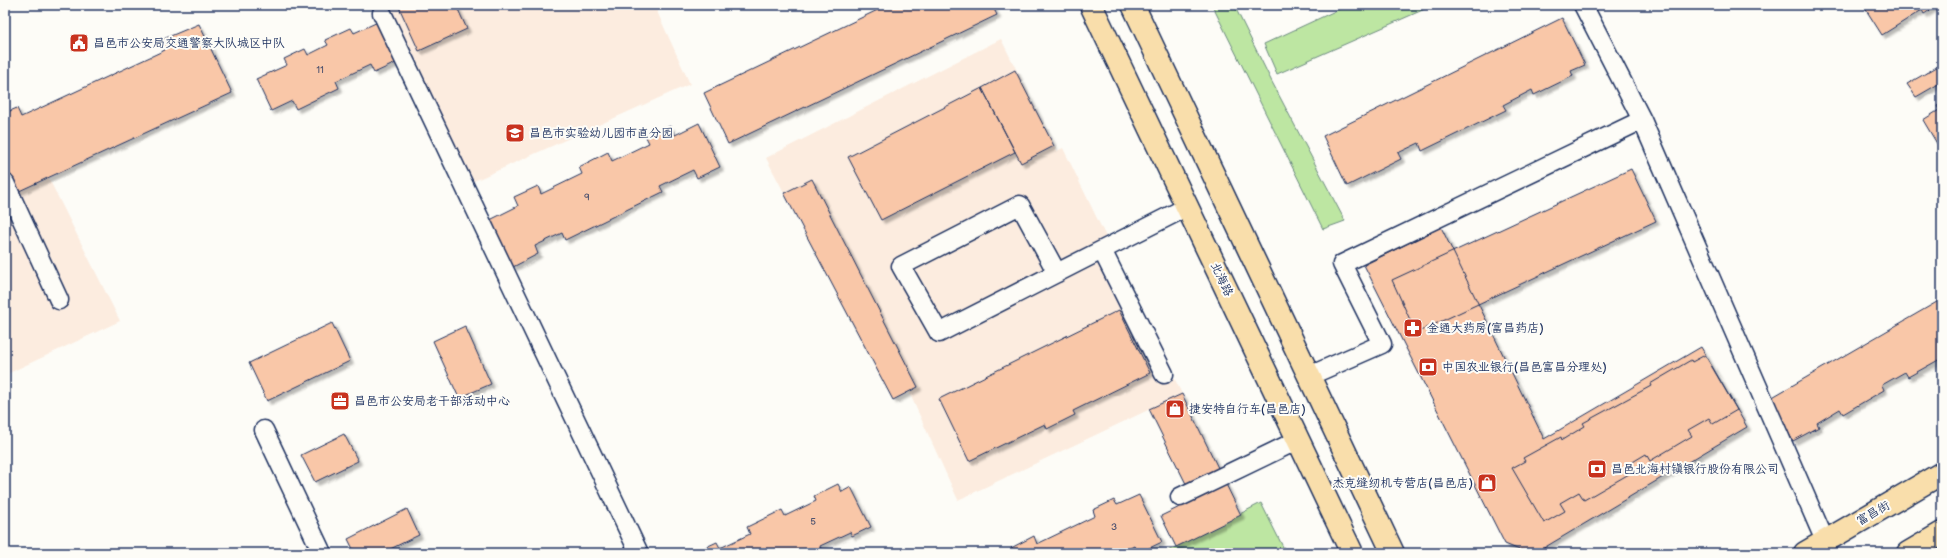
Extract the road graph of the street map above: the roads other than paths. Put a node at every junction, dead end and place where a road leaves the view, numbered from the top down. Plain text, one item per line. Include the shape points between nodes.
1 (1091, 5) edge
2 (1133, 5) edge
3 (1583, 5) edge
4 (382, 13) dead end
5 (1642, 120) junction
6 (5, 183) edge
7 (1187, 207) junction
8 (1102, 250) junction
9 (1057, 273) junction
10 (59, 300) dead end
11 (1164, 374) dead end
12 (1309, 376) junction
13 (264, 430) dead end
14 (1298, 440) junction
15 (1942, 473) edge
16 (1180, 498) dead end
17 (1942, 533) edge
18 (1825, 540) junction
19 (322, 553) edge
20 (639, 553) edge
21 (1352, 553) edge
22 (1393, 553) edge
23 (1805, 553) edge
24 (1908, 553) edge

1 - 7 main road, 北海路
2 - 12 main road
3 - 5 lane
4 - 20 lane
5 - 12 lane via 1342,264 1382,344
5 - 18 lane
6 - 10 lane
7 - 8 lane
7 - 14 main road, 北海路
8 - 9 lane
8 - 11 lane
9 - 9 lane via 938,334 901,266 1020,205
12 - 22 main road
13 - 19 lane
14 - 16 lane
14 - 21 main road, 北海路
15 - 18 main road, 富昌街
17 - 24 main road
18 - 23 main road, 富昌街

